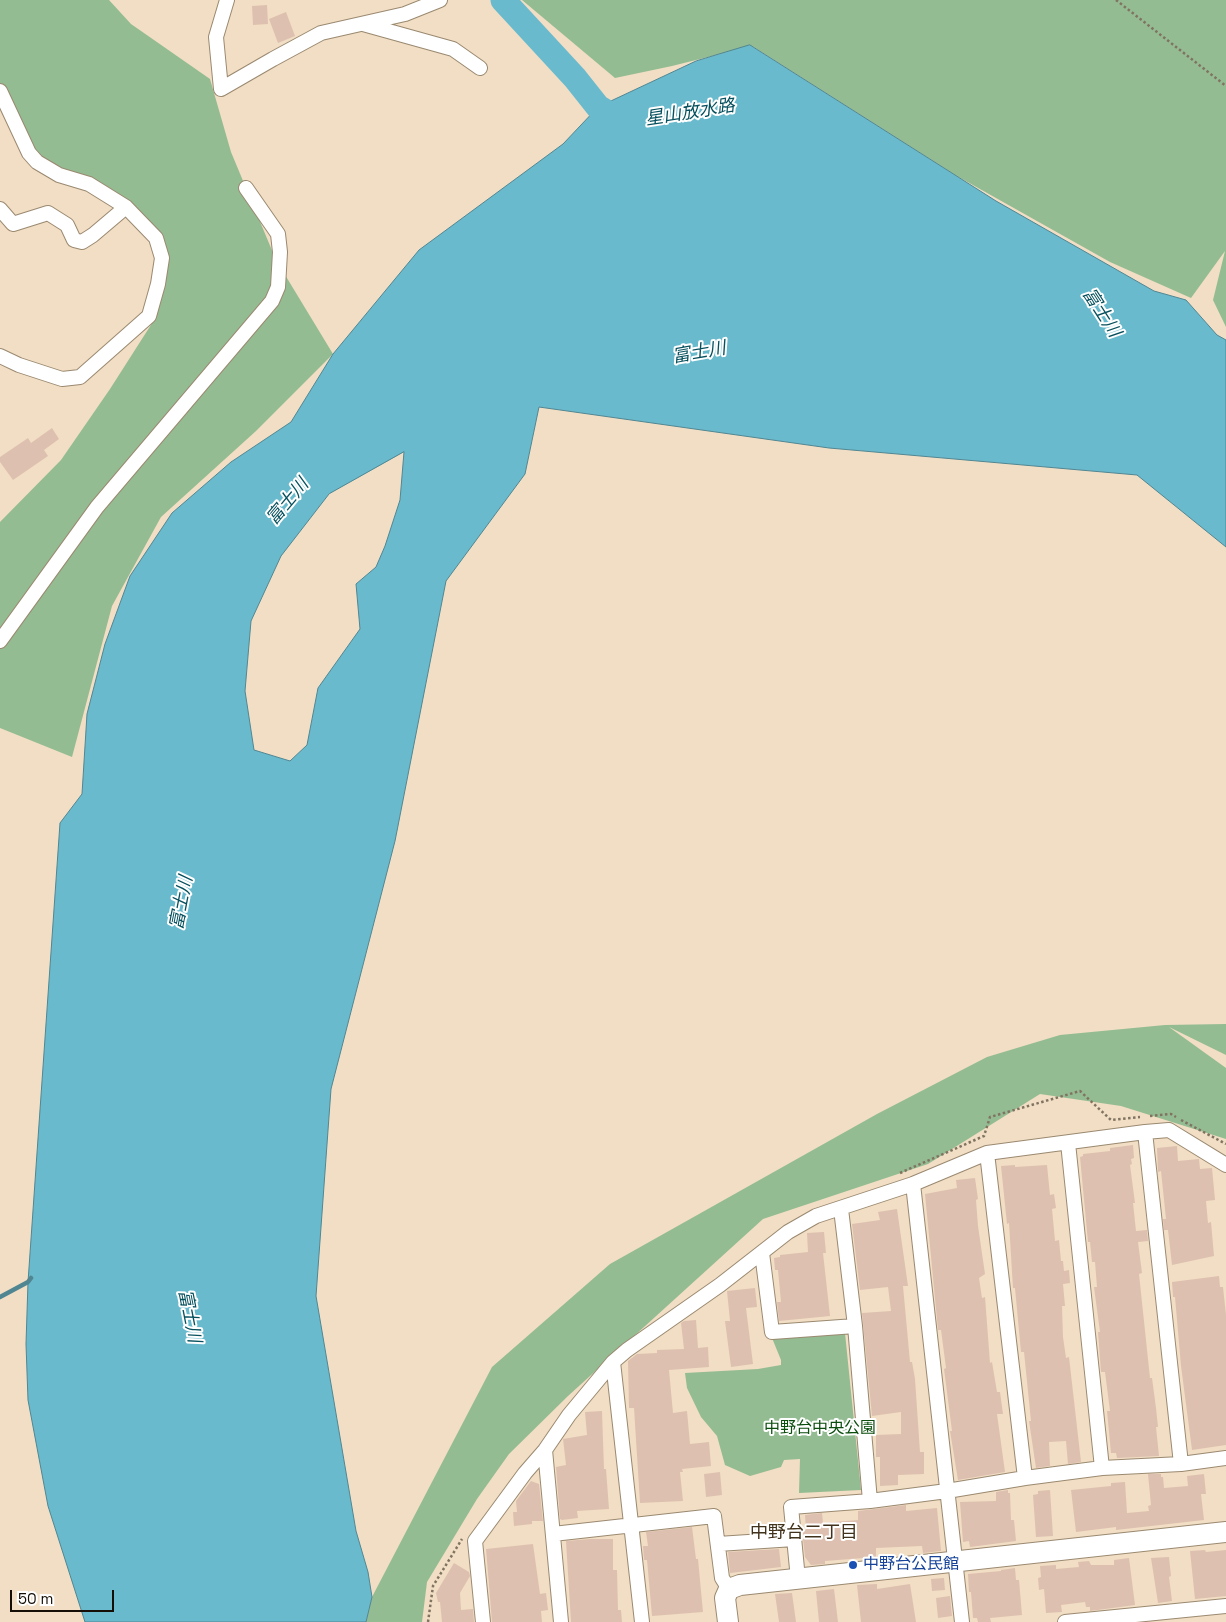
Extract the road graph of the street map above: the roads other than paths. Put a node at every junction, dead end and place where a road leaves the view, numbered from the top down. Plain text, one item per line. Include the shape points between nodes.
1 (227, 0) edge
2 (440, 0) edge
3 (363, 24) junction
4 (480, 68) dead end
5 (0, 91) edge
6 (246, 188) dead end
7 (126, 207) junction
8 (0, 209) edge
9 (0, 356) edge
10 (0, 642) edge
11 (1145, 1132) junction
12 (1068, 1144) junction
13 (987, 1153) junction
14 (1226, 1166) edge
15 (913, 1184) junction
16 (841, 1209) junction
17 (762, 1253) junction
18 (855, 1326) junction
19 (613, 1362) junction
20 (545, 1450) junction
21 (1226, 1458) edge
22 (1181, 1464) junction
23 (1102, 1468) junction
24 (1024, 1478) junction
25 (948, 1491) junction
26 (870, 1501) junction
27 (632, 1524) junction
28 (1226, 1532) edge
29 (553, 1534) junction
30 (794, 1539) junction
31 (718, 1544) junction
32 (956, 1562) junction
33 (798, 1579) junction
34 (729, 1590) junction
35 (1226, 1606) edge
36 (1191, 1616) edge
37 (1113, 1620) edge
38 (482, 1622) edge
39 (561, 1622) edge
40 (642, 1622) edge
41 (728, 1622) edge
42 (962, 1622) edge
43 (1065, 1622) edge

1 - 3 street via 216,37 221,89 321,33
2 - 3 street via 406,14
3 - 4 street via 453,49
5 - 7 street via 29,153 37,162 59,175 89,184
6 - 10 street via 278,234 278,287 272,301 97,506
7 - 8 street via 82,242 74,240 67,225 48,213 13,224
7 - 9 street via 156,238 162,258 149,316 80,377 62,379
11 - 12 street
11 - 14 street via 1169,1130
11 - 22 street
12 - 13 street
12 - 23 street
13 - 15 street
13 - 24 street
15 - 16 street
15 - 25 street
16 - 17 street via 816,1216 788,1232
16 - 18 street
17 - 18 street via 772,1332
17 - 19 street
18 - 26 street
19 - 20 street
19 - 27 street
20 - 29 street
20 - 38 street via 476,1541
21 - 22 street
22 - 23 street
23 - 24 street
24 - 25 street
25 - 26 street
25 - 32 street
26 - 30 street via 791,1507
27 - 29 street
27 - 31 street via 714,1516
27 - 40 street
28 - 32 street
29 - 39 street
30 - 31 street
30 - 33 street
31 - 34 street via 722,1578
32 - 33 street
32 - 42 street
33 - 34 street via 740,1585
34 - 41 street via 725,1598
35 - 36 street
36 - 37 street
37 - 43 street

